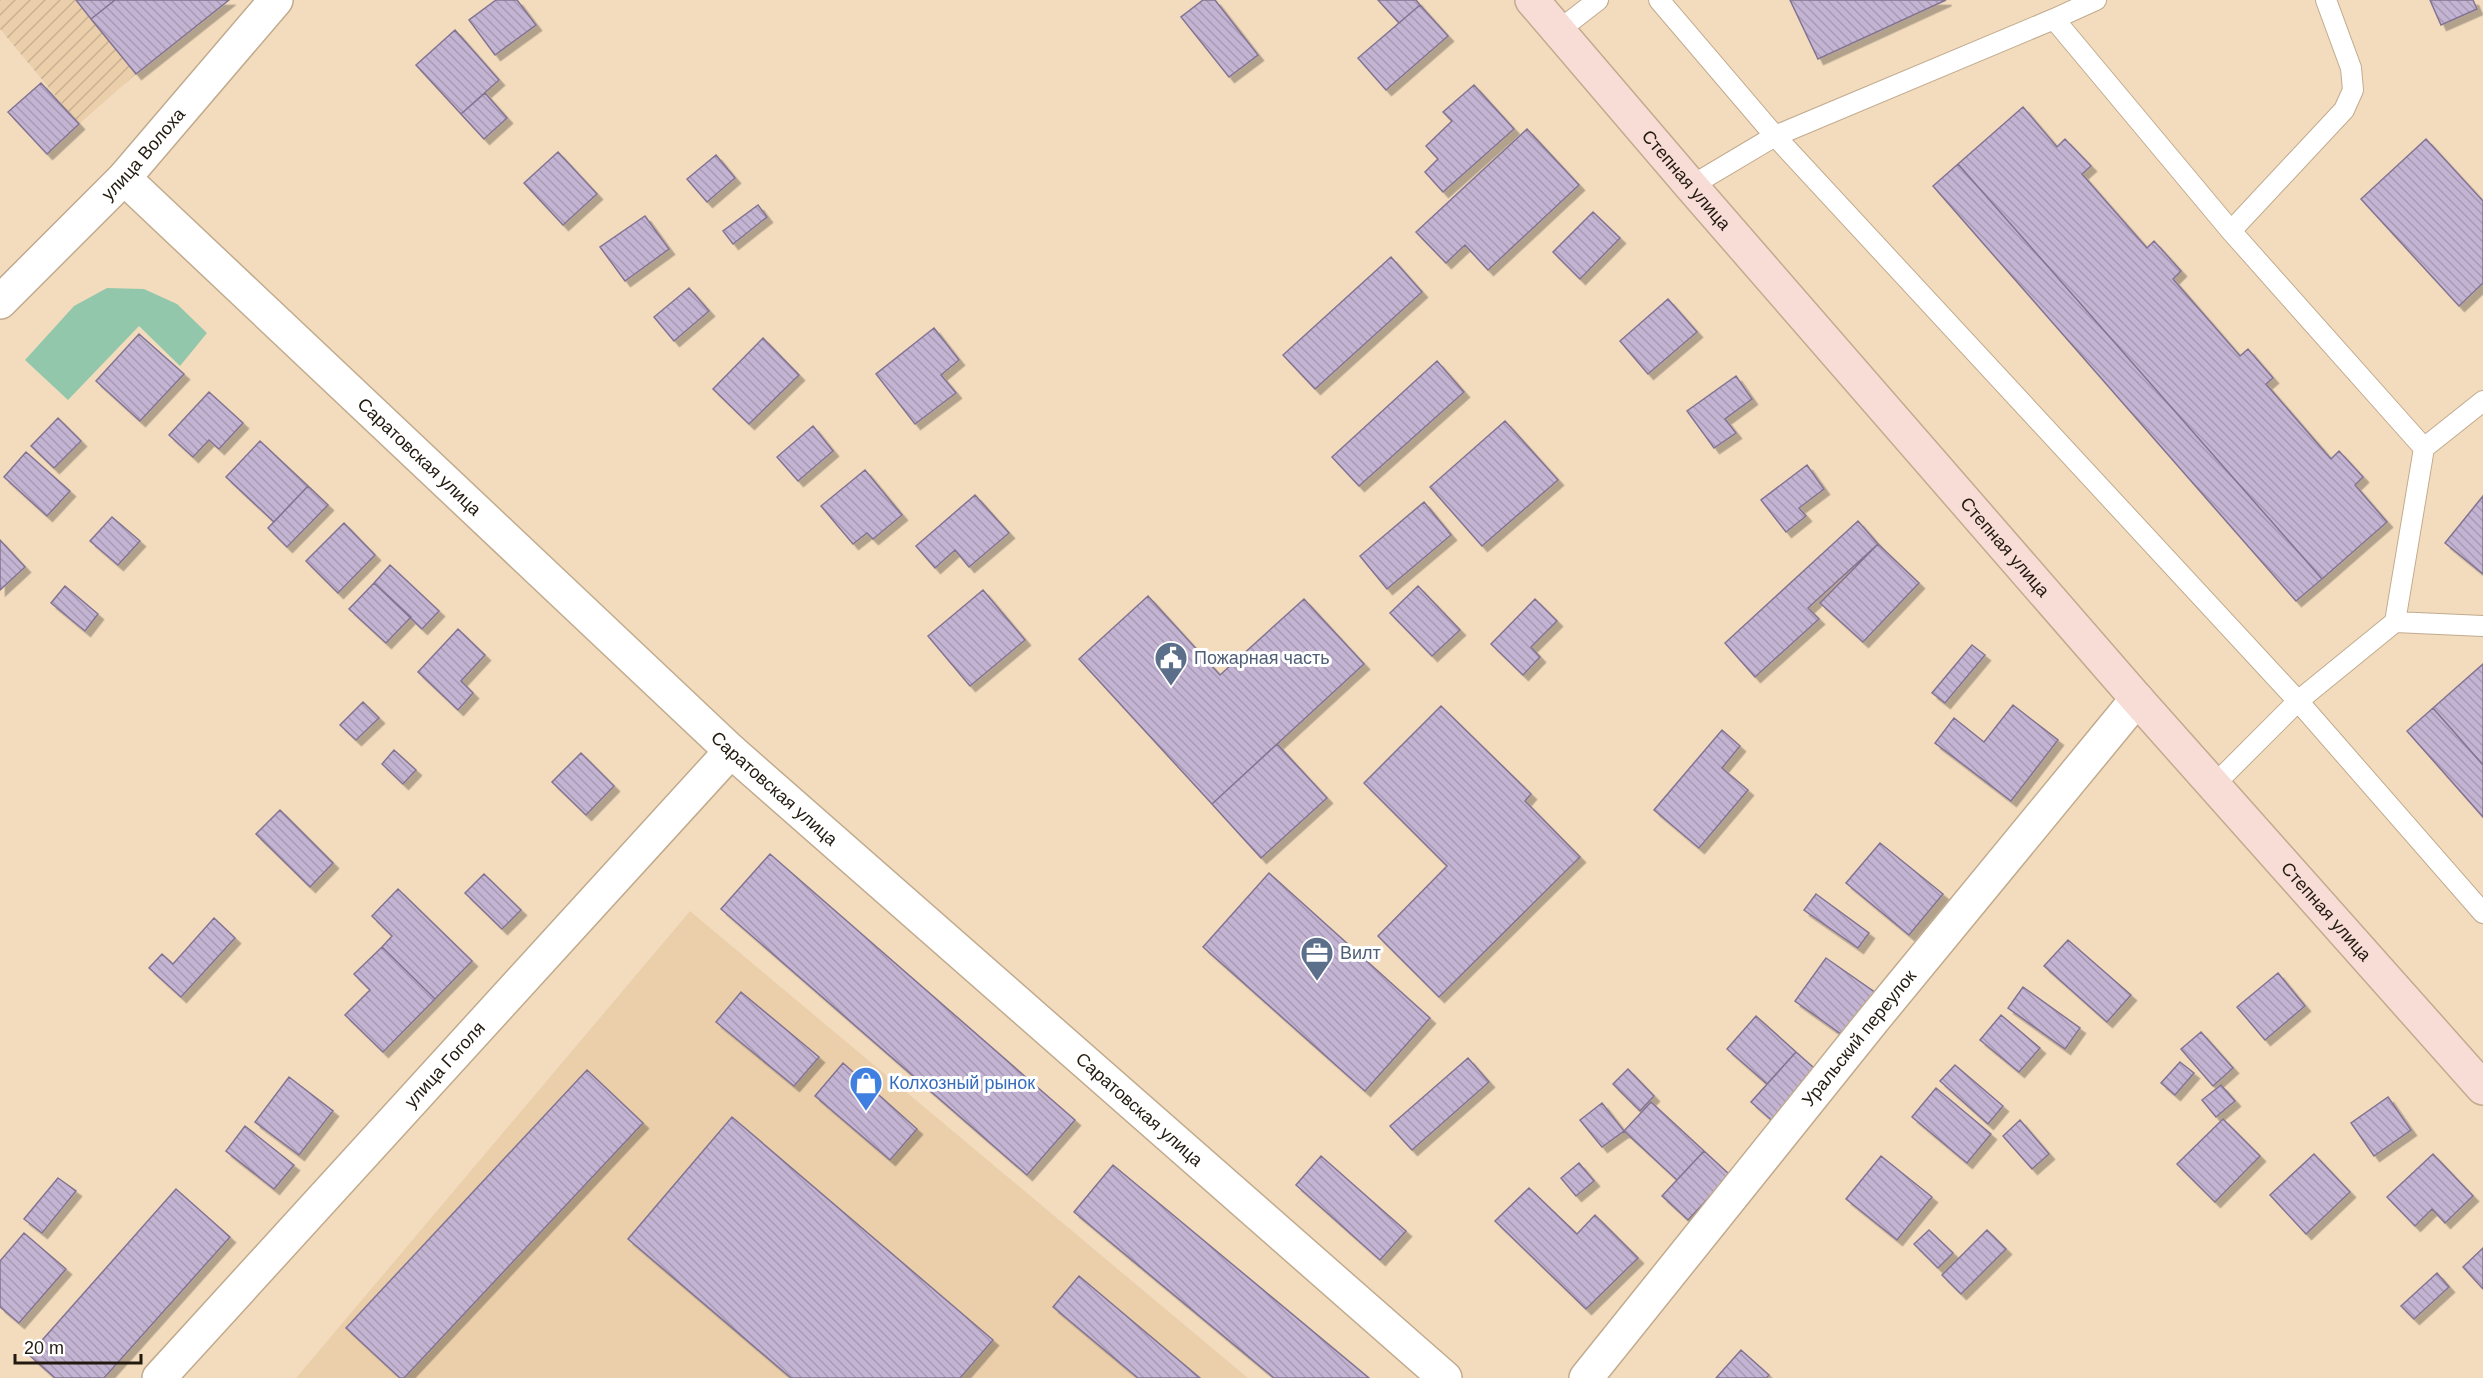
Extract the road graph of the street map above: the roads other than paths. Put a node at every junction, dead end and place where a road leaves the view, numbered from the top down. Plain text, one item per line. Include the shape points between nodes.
1 (276, 0) edge
2 (1532, 0) edge
3 (1598, 0) edge
4 (1659, 0) edge
5 (2096, 0) edge
6 (2326, 0) edge
7 (2054, 19) junction
8 (1558, 31) junction
9 (1775, 136) junction
10 (124, 178) junction
11 (1690, 186) junction
12 (2230, 231) junction
13 (0, 302) edge
14 (2483, 401) edge
15 (2424, 448) junction
16 (2395, 622) junction
17 (2483, 626) edge
18 (2137, 699) junction
19 (2298, 701) junction
20 (731, 751) junction
21 (2214, 785) junction
22 (2483, 913) edge
23 (2483, 1088) edge
24 (159, 1378) edge
25 (1445, 1378) edge
26 (1586, 1378) edge

1 - 10 street, улица Волоха
2 - 8 street, Степная улица
3 - 8 lane
4 - 9 lane
5 - 7 lane
6 - 12 lane via 2350,68 2353,90 2344,110
7 - 9 lane
7 - 12 lane
8 - 11 street, Степная улица
9 - 11 lane
9 - 19 lane
10 - 13 street, улица Волоха
10 - 20 street, Саратовская улица
11 - 18 street, Степная улица
12 - 15 lane
14 - 15 lane
15 - 16 lane
16 - 17 lane
16 - 19 lane
18 - 21 street, Степная улица
18 - 26 street, Уральский переулок
19 - 21 lane
19 - 22 lane
20 - 24 street, улица Гоголя
20 - 25 street, Саратовская улица
21 - 23 street, Степная улица

